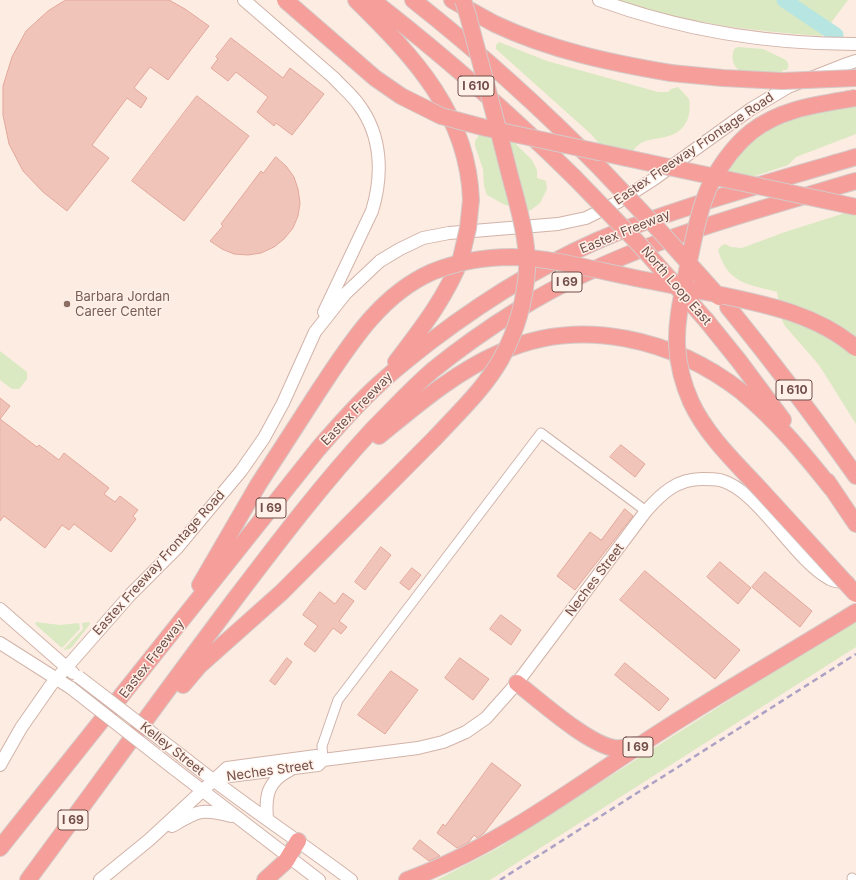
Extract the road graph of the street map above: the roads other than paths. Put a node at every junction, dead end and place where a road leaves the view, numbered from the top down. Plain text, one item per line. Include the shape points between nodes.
1 (244, 0) edge
2 (285, 0) edge
3 (356, 0) edge
4 (372, 0) edge
5 (413, 0) edge
6 (452, 0) edge
7 (463, 0) edge
8 (599, 0) edge
9 (856, 44) edge
10 (856, 61) edge
11 (856, 78) edge
12 (856, 98) edge
13 (856, 157) edge
14 (856, 181) edge
15 (856, 207) edge
16 (315, 332) junction
17 (856, 348) edge
18 (379, 384) junction
19 (332, 475) junction
20 (856, 476) edge
21 (832, 489) junction
22 (646, 511) junction
23 (856, 524) edge
24 (856, 583) edge
25 (856, 594) edge
26 (0, 609) edge
27 (856, 612) edge
28 (169, 638) junction
29 (0, 643) edge
30 (67, 668) junction
31 (56, 680) junction
32 (518, 683) junction
33 (643, 743) junction
34 (118, 760) junction
35 (323, 760) junction
36 (0, 765) edge
37 (293, 769) junction
38 (212, 780) junction
39 (202, 791) junction
40 (237, 818) junction
41 (267, 818) junction
42 (149, 840) junction
43 (298, 841) junction
44 (0, 848) edge
45 (288, 857) junction
46 (412, 878) edge
47 (28, 880) edge
48 (100, 880) edge
49 (265, 880) edge
50 (319, 880) edge
51 (351, 880) edge

1 - 16 main road via 334,78 366,116 377,143 379,185 372,211
2 - 15 highway, bridge via 388,87 441,116 486,128
3 - 18 highway, bridge via 410,57 446,108 466,158 471,200 468,228 455,275
4 - 21 highway, North Loop East / I 610, bridge via 539,142 638,243 706,320 773,405
5 - 20 highway, North Loop East / I 610, bridge via 437,18 559,127 659,230 728,307 789,383
6 - 11 highway, bridge via 495,24 530,38 617,64 671,74 723,78 782,81
7 - 34 highway, bridge via 493,106 526,245 526,283 511,337 500,360 475,395 282,592 199,666
8 - 9 main road via 652,17 751,37
10 - 16 main road, Eastex Freeway Frontage Road via 788,87 751,109 654,179 618,202 586,218 558,224 449,233 423,238 400,249 380,261 362,277
12 - 25 highway, bridge via 814,105 781,115 751,132 728,156 712,183 701,213 684,289 677,336 684,383 705,425 726,452
13 - 18 highway, Eastex Freeway / I 69 via 666,215 585,247 482,304
14 - 19 highway, Eastex Freeway / I 69 via 671,238 592,270 539,297 497,323 432,371 383,419
16 - 30 main road, Eastex Freeway Frontage Road via 283,403 264,438 240,471 176,548 120,605
17 - 28 highway, bridge via 848,340 818,324 784,310 546,260 511,257 485,259 433,272 398,292 361,329 258,485
18 - 28 highway, Eastex Freeway / I 69 via 318,449
19 - 21 highway via 409,411 454,377 481,361 528,342 589,334 657,346 692,361 720,378 741,392 769,417
19 - 34 highway, Eastex Freeway / I 69 via 183,668
21 - 23 highway, North Loop East / I 610
22 - 24 main road, Neches Street via 677,484 694,479 720,480 744,493 797,552 831,580
22 - 32 main road, Neches Street
22 - 35 street via 541,433 338,700 322,746
26 - 30 main road, Kelley Street
27 - 33 highway, I 69
28 - 44 highway, Eastex Freeway / I 69
29 - 31 main road, Kelley Street
30 - 31 main road, Eastex Freeway Frontage Road
30 - 38 main road, Kelley Street, bridge
31 - 36 main road, Eastex Freeway Frontage Road via 21,728
31 - 39 main road, Kelley Street, bridge via 71,688
32 - 33 highway via 580,732 602,745 627,748
32 - 35 main road, Neches Street via 486,718 466,732 443,742 418,748
33 - 46 highway, I 69 via 486,844
34 - 47 highway, Eastex Freeway / I 69
35 - 37 main road, Neches Street via 318,765
35 - 38 main road, Neches Street via 316,756 226,768
37 - 38 main road, Neches Street
37 - 41 main road via 276,779 270,787 266,804
38 - 39 main road
38 - 41 main road, Kelley Street
39 - 40 main road, Kelley Street
39 - 42 main road
40 - 42 main road via 199,812
40 - 45 main road, Kelley Street
41 - 43 main road, Kelley Street
42 - 48 main road
43 - 45 highway
43 - 51 main road, Kelley Street
45 - 49 highway via 281,867
45 - 50 main road, Kelley Street

